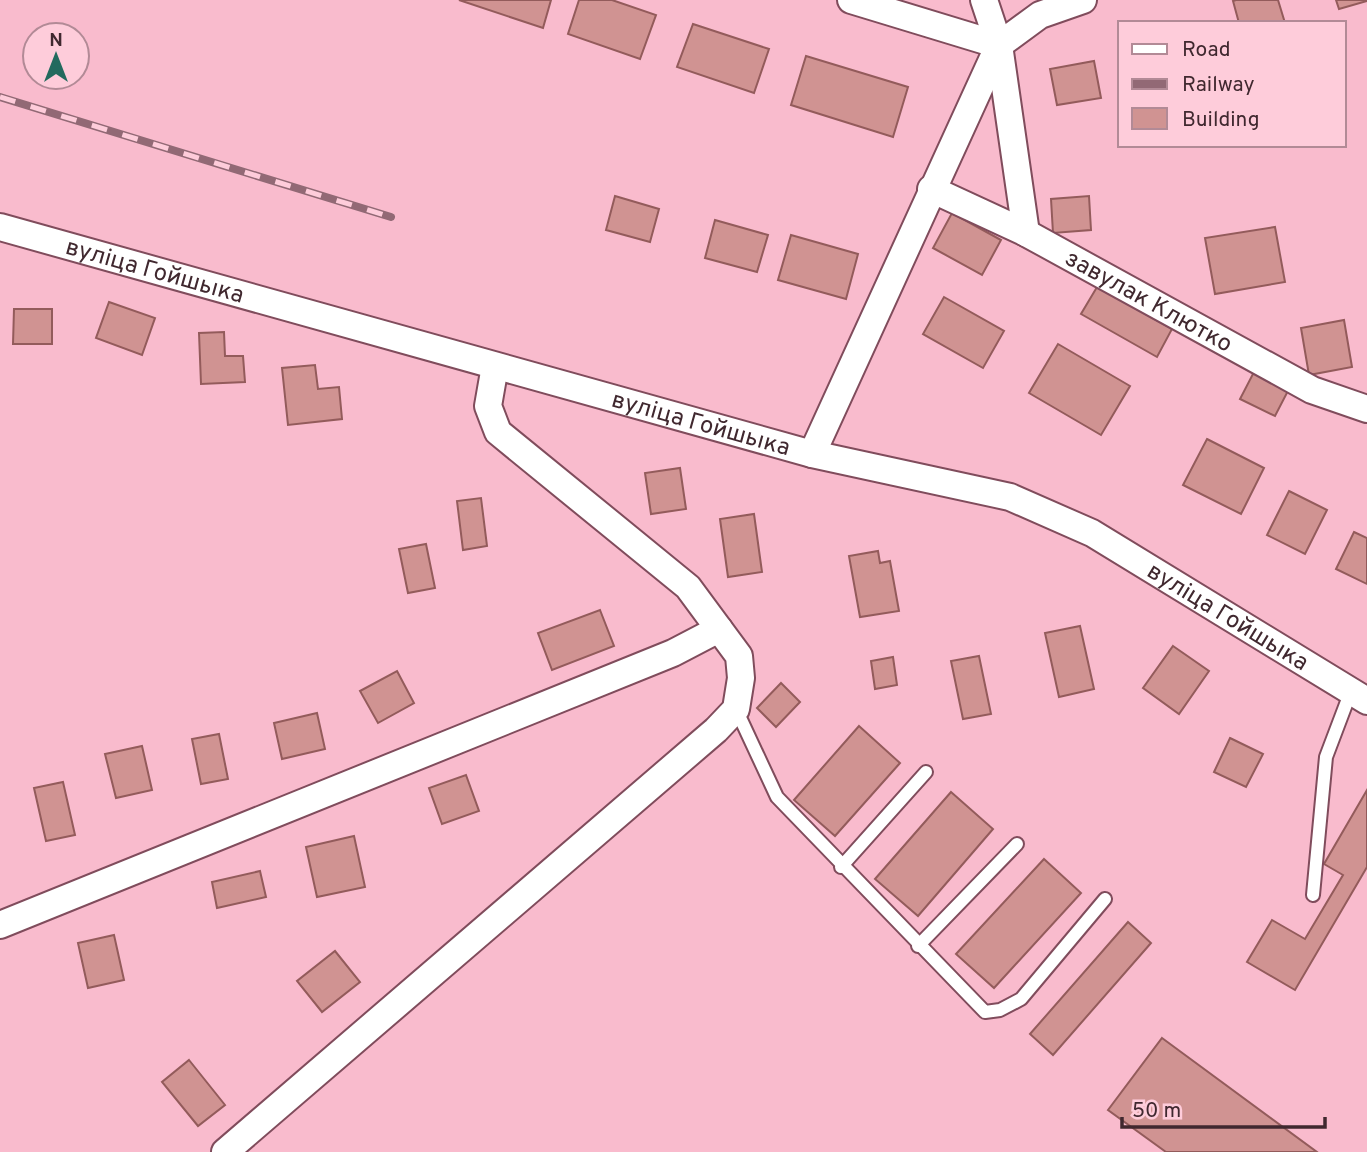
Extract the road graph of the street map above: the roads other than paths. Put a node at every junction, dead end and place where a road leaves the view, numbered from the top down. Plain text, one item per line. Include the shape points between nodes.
1 (851, 0) edge
2 (984, 0) edge
3 (1083, 0) edge
4 (999, 45) junction
5 (931, 189) junction
6 (0, 227) edge
7 (1026, 233) junction
8 (495, 366) junction
9 (1367, 409) edge
10 (812, 454) junction
11 (719, 629) junction
12 (1359, 696) edge
13 (736, 709) junction
14 (926, 772) dead end
15 (1017, 844) dead end
16 (841, 867) junction
17 (1313, 895) dead end
18 (1105, 899) dead end
19 (0, 925) edge
20 (918, 946) junction
21 (225, 1152) edge

1 - 4 street
2 - 4 street
3 - 4 street via 1040,15
4 - 5 street
4 - 7 street
5 - 7 street, завулак Клютко
5 - 10 street
6 - 8 street, вуліца Гойшыка
7 - 9 street, завулак Клютко via 1312,390
8 - 10 street, вуліца Гойшыка
8 - 11 street via 488,406 498,432 688,587
10 - 12 street, вуліца Гойшыка via 931,477 1022,502 1092,533
11 - 13 street via 739,656
11 - 19 street via 673,653
12 - 17 lane via 1326,757
13 - 16 lane via 777,797
13 - 21 street
14 - 16 lane
15 - 20 lane
16 - 20 lane
18 - 20 lane via 1021,999 1000,1010 980,1009

